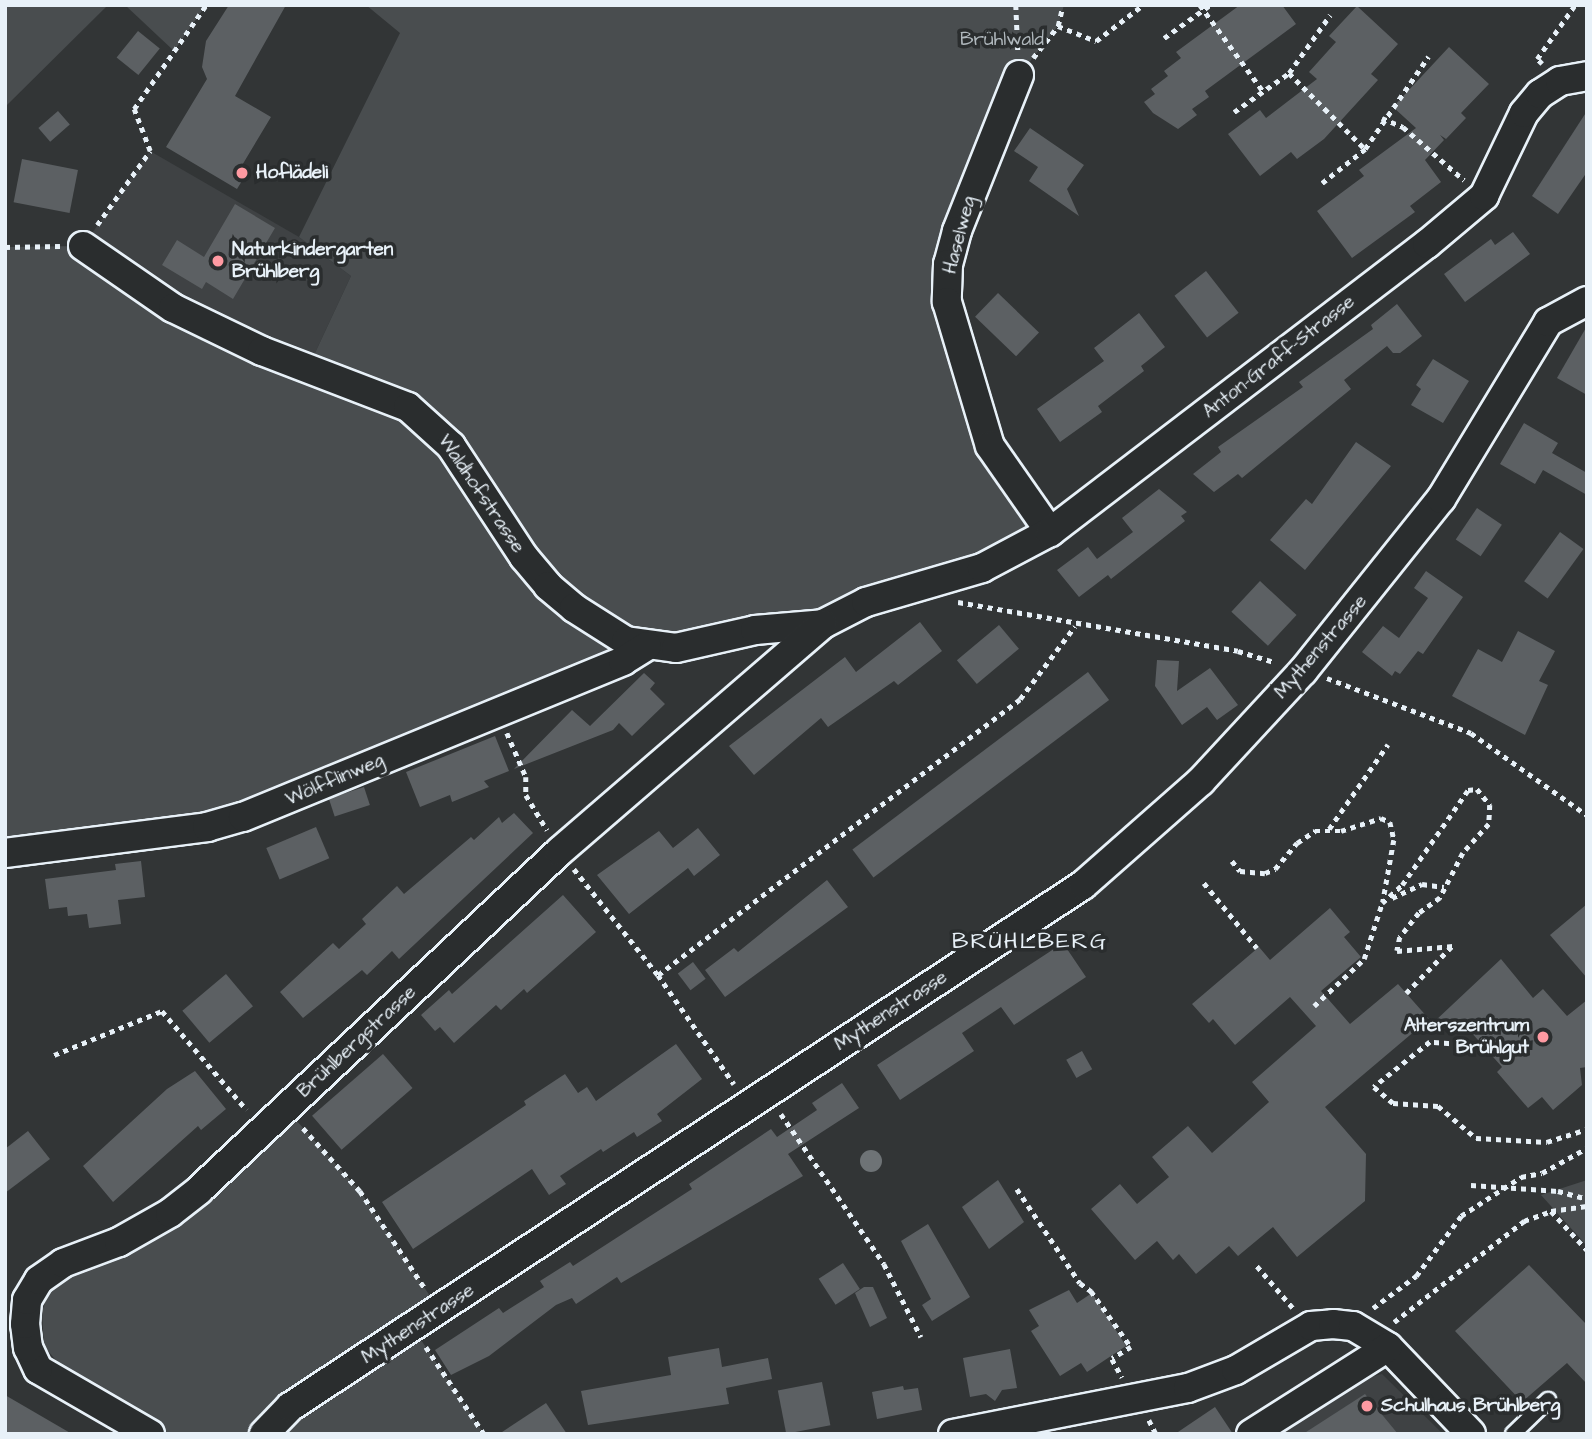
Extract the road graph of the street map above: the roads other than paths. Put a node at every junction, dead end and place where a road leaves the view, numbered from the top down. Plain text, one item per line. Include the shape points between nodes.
1 (1019, 75) road end
2 (1574, 79) edge
3 (83, 246) road end
4 (1587, 302) edge
5 (1050, 532) junction
6 (922, 587) joint
7 (823, 624) junction
8 (647, 646) junction
9 (5, 853) edge
10 (16, 1297) edge
11 (1377, 1332) junction
12 (1548, 1400) dead end
13 (150, 1434) edge
14 (264, 1434) edge
15 (953, 1434) edge
16 (1251, 1434) edge
17 (1471, 1434) edge
18 (1513, 1434) edge

1 - 5 street, Haselweg via 957,231 948,264 947,302 989,446
2 - 5 street, Anton-Graff-Strasse via 1540,94 1524,113 1483,196
3 - 8 street, Waldhofstrasse via 173,308 262,351 408,407 452,446 548,586 602,627
4 - 14 street, Mythenstrasse via 1548,322 1441,499 1303,671 1201,782 1083,885 290,1407
5 - 6 street, Anton-Graff-Strasse via 982,568
6 - 7 street, Waldhofstrasse via 866,602
7 - 8 street, Waldhofstrasse via 755,630 676,648
7 - 10 street, Brühlbergstrasse via 560,851 170,1213 119,1242 63,1263
8 - 9 street, Wölfflinweg via 623,661 243,817 183,831
10 - 13 street, Brühlbergstrasse via 38,1369
11 - 15 street via 1353,1326 1311,1326 1236,1370 1141,1409
11 - 16 street
11 - 17 street
12 - 18 lane

